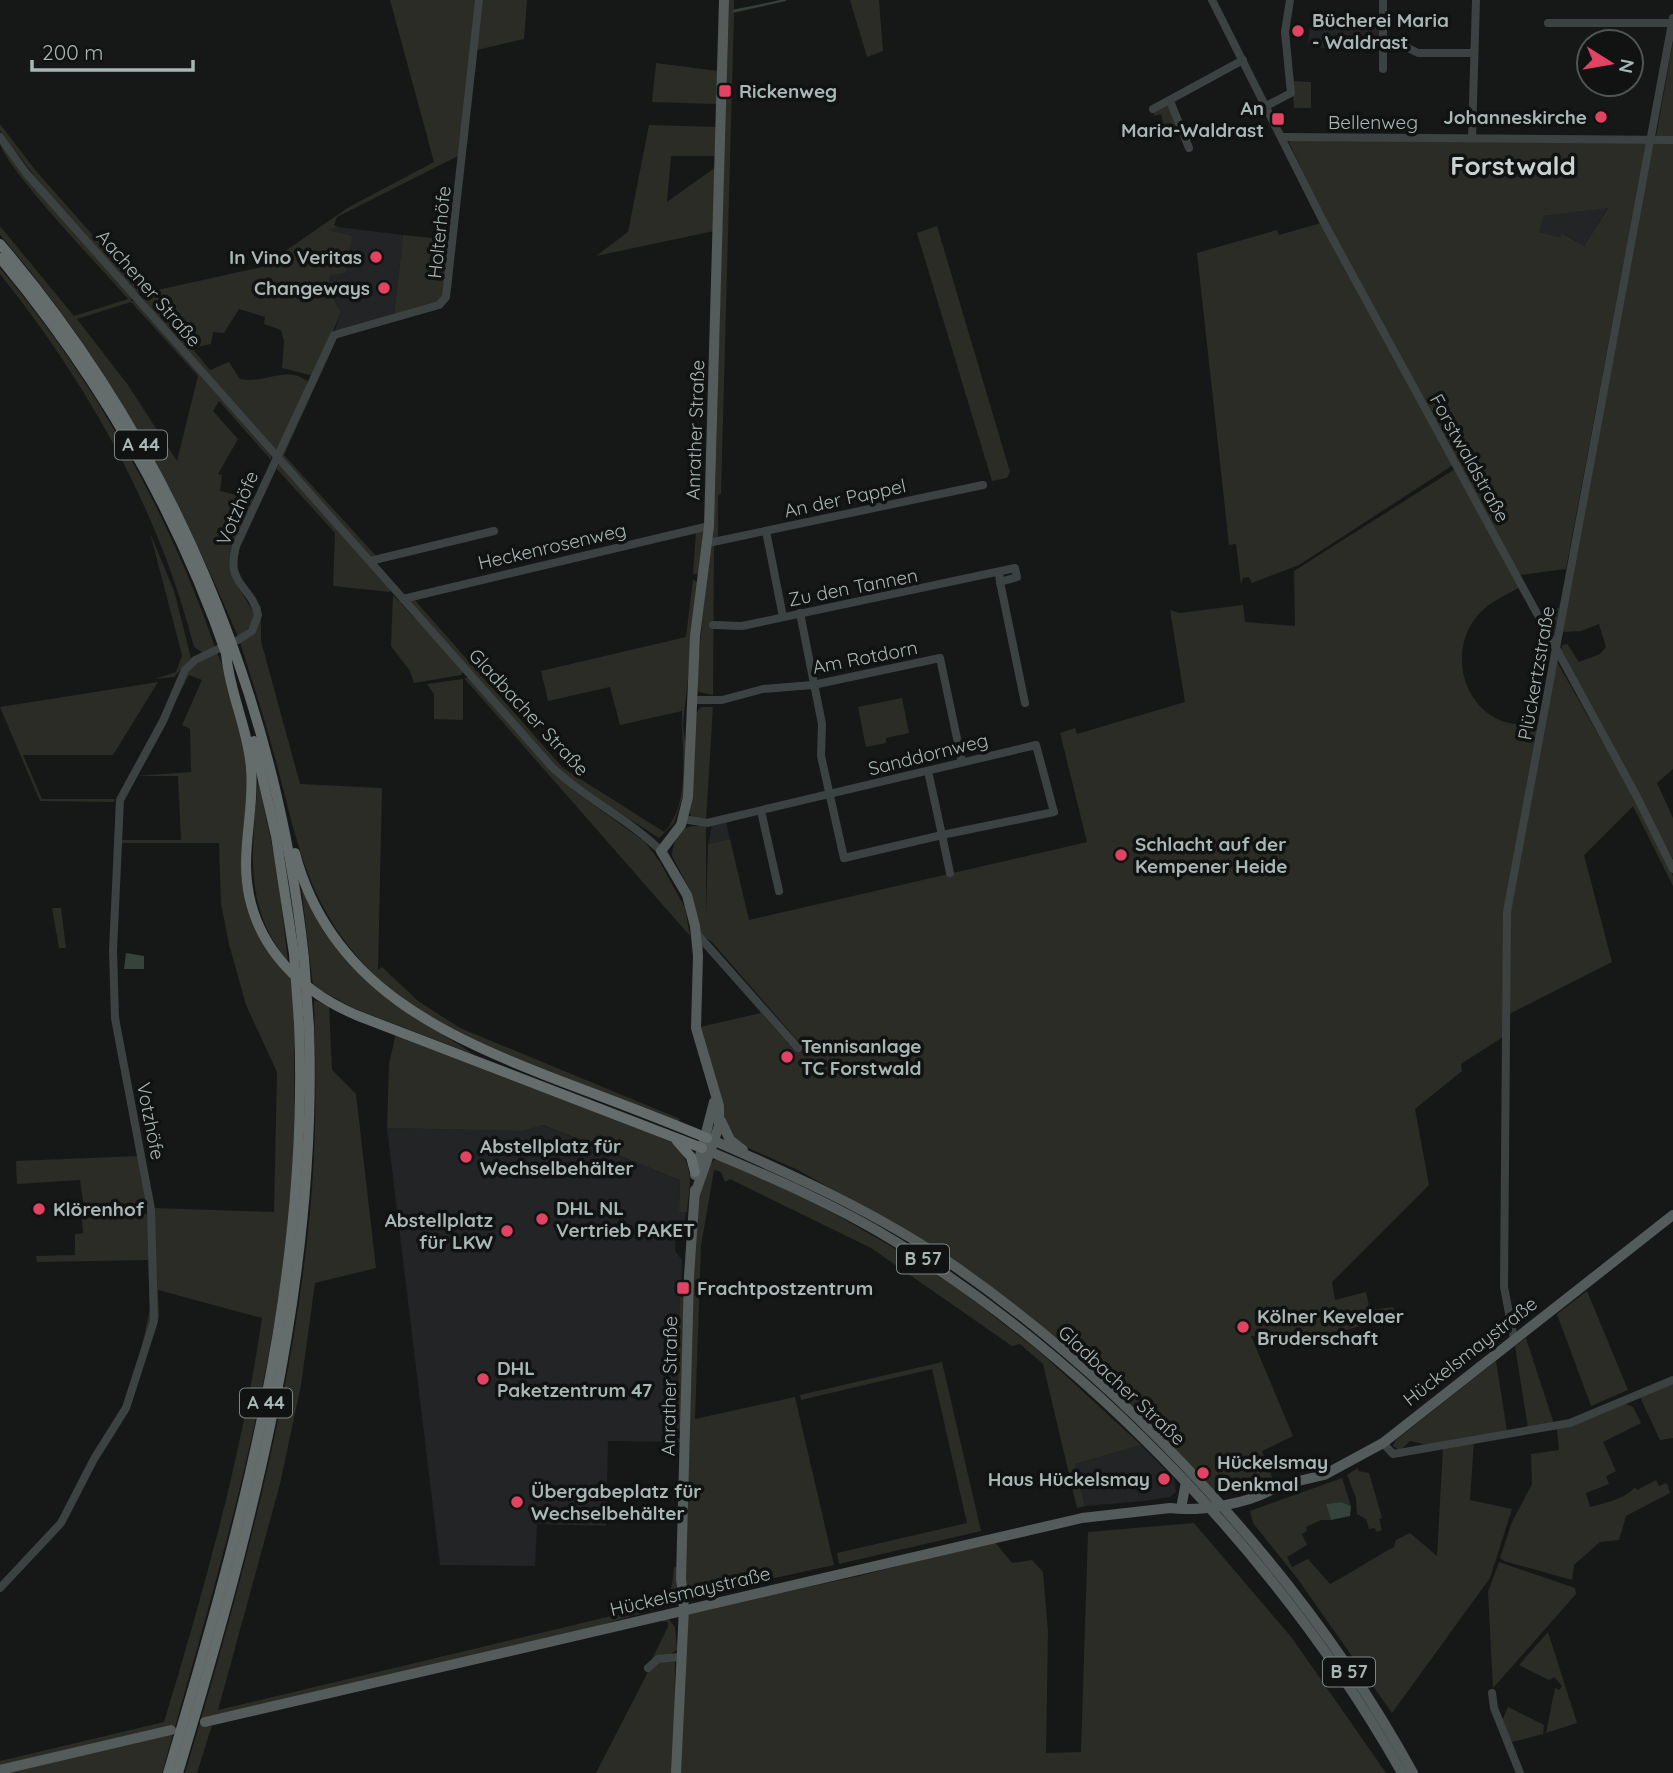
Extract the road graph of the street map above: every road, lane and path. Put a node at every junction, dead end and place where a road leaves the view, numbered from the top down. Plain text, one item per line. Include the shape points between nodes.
1 (479, 0) edge
2 (724, 0) edge
3 (1212, 0) edge
4 (1290, 0) edge
5 (1382, 0) edge
6 (1476, 0) edge
7 (1673, 20) edge
8 (1548, 23) dead end
9 (1382, 46) junction
10 (1474, 53) junction
11 (1242, 60) junction
12 (1383, 69) dead end
13 (1170, 101) junction
14 (1266, 106) junction
15 (1153, 109) dead end
16 (0, 137) edge
17 (1283, 137) junction
18 (1472, 138) junction
19 (1651, 140) junction
20 (1673, 140) edge
21 (1189, 148) dead end
22 (0, 244) edge
23 (0, 258) edge
24 (279, 459) junction
25 (983, 485) dead end
26 (709, 526) junction
27 (494, 531) dead end
28 (766, 531) junction
29 (713, 541) dead end
30 (370, 561) junction
31 (999, 572) junction
32 (1000, 582) junction
33 (404, 599) junction
34 (800, 613) junction
35 (783, 617) junction
36 (713, 625) dead end
37 (238, 640) dead end
38 (1556, 650) junction
39 (222, 651) junction
40 (813, 685) junction
41 (692, 700) junction
42 (1025, 703) dead end
43 (962, 762) junction
44 (270, 764) junction
45 (928, 771) junction
46 (829, 795) junction
47 (761, 811) junction
48 (683, 818) junction
49 (942, 835) junction
50 (661, 851) junction
51 (1673, 869) edge
52 (950, 873) dead end
53 (779, 891) dead end
54 (697, 934) junction
55 (299, 956) junction
56 (304, 1026) junction
57 (798, 1048) dead end
58 (710, 1074) junction
59 (719, 1107) junction
60 (670, 1135) junction
61 (708, 1144) junction
62 (749, 1156) junction
63 (695, 1172) junction
64 (695, 1194) junction
65 (1673, 1215) edge
66 (1514, 1339) junction
67 (1673, 1380) edge
68 (1382, 1443) junction
69 (1186, 1482) junction
70 (1275, 1488) junction
71 (1240, 1500) junction
72 (1209, 1502) junction
73 (1182, 1503) junction
74 (1170, 1508) junction
75 (1241, 1531) junction
76 (0, 1588) edge
77 (679, 1609) junction
78 (679, 1657) junction
79 (648, 1668) dead end
80 (1492, 1693) dead end
81 (212, 1721) dead end
82 (171, 1730) dead end
83 (0, 1770) edge
84 (168, 1773) edge
85 (178, 1773) edge
86 (676, 1773) edge
87 (1402, 1773) edge
88 (1413, 1773) edge
89 (1520, 1773) edge

1 - 24 street, Holterhöfe via 446,297 439,305 334,335
2 - 26 main road, Anrather Straße
3 - 11 street, Forstwaldstraße
4 - 14 street via 1285,32 1291,93
5 - 9 street
6 - 10 street
7 - 8 street
7 - 19 street, Plückertzstraße
9 - 10 street
9 - 12 street
10 - 18 street
11 - 13 street
11 - 14 street, Forstwaldstraße
13 - 15 street
13 - 21 street
14 - 17 street, Forstwaldstraße
16 - 24 street, Aachener Straße via 26,173
17 - 18 street, Bellenweg
17 - 38 street, Forstwaldstraße via 1323,221
18 - 19 street, Bellenweg
19 - 20 street, Bellenweg
19 - 38 street, Plückertzstraße
22 - 44 highway, A 44 via 96,371 167,493 226,627
23 - 39 highway, A 44 via 67,345 130,444 177,533
24 - 30 street, Gladbacher Straße
24 - 37 street, Votzhöfe via 233,557 235,579 258,615 252,631
25 - 28 street, An der Pappel
26 - 33 street, Heckenrosenweg
26 - 41 main road, Anrather Straße
27 - 30 street
28 - 29 street, An der Pappel
28 - 35 street
30 - 33 street, Gladbacher Straße
31 - 32 street
31 - 32 street via 1015,568 1017,577
31 - 34 street, Zu den Tannen
32 - 42 street
33 - 50 street, Gladbacher Straße via 552,767
34 - 35 street, Zu den Tannen
34 - 40 street
35 - 36 street, Zu den Tannen via 742,626
38 - 51 street, Forstwaldstraße
38 - 66 street, Plückertzstraße via 1507,912 1504,1287
39 - 55 highway, A 44 via 265,783
39 - 60 highway via 251,767 249,891 262,932 288,971 341,1009
39 - 76 street, Votzhöfe via 195,660 185,670 120,800 113,950 115,1018 150,1209 154,1321 126,1408 61,1523
40 - 41 street, Am Rotdorn via 763,689 722,701
40 - 43 street, Am Rotdorn via 940,658
40 - 46 street
41 - 48 main road, Anrather Straße via 690,784
43 - 45 street, Sanddornweg
43 - 49 street, Sanddornweg via 1036,745 1054,812
44 - 55 highway, A 44 via 290,856
44 - 61 highway via 279,782 300,869 314,901 349,955 391,998 467,1044
45 - 46 street, Sanddornweg
45 - 49 street
46 - 47 street, Sanddornweg
46 - 49 street via 844,858
47 - 48 street, Sanddornweg via 703,823
47 - 53 street
48 - 50 main road, Anrather Straße
49 - 52 street
50 - 54 main road, Gladbacher Straße via 687,895
54 - 57 street, Gladbacher Straße
54 - 58 main road, Anrather Straße via 696,1028
55 - 56 highway, A 44, bridge
56 - 84 highway, A 44 via 298,1170 276,1352 237,1530
56 - 85 highway, A 44 via 310,1106 306,1193 283,1365 238,1564
58 - 59 main road, Anrather Straße
58 - 61 main road, Anrather Straße via 714,1100
59 - 61 main road, Anrather Straße via 719,1126
59 - 62 main road via 730,1140
60 - 61 highway
60 - 63 highway via 687,1150
61 - 62 main road, Gladbacher Straße / B 57
61 - 63 main road, Anrather Straße
61 - 64 main road, Anrather Straße
61 - 69 main road, Gladbacher Straße / B 57 via 851,1217 943,1272 1055,1359
62 - 72 main road, Gladbacher Straße / B 57 via 898,1231 988,1291 1106,1390
63 - 64 main road, Anrather Straße
64 - 77 main road, Anrather Straße
65 - 66 main road, Hückelsmaystraße
66 - 68 main road, Hückelsmaystraße
67 - 68 street via 1554,1427 1393,1454
68 - 70 main road, Hückelsmaystraße via 1324,1475
69 - 72 main road, Gladbacher Straße / B 57
69 - 73 main road
70 - 71 main road, Hückelsmaystraße
70 - 72 main road, Hückelsmaystraße
71 - 72 main road, Hückelsmaystraße
71 - 75 main road via 1237,1517
72 - 73 main road, Hückelsmaystraße
72 - 74 main road, Hückelsmaystraße
72 - 75 main road, Gladbacher Straße / B 57
72 - 87 main road, Gladbacher Straße / B 57 via 1331,1661
73 - 74 main road, Hückelsmaystraße
74 - 77 main road, Hückelsmaystraße via 1090,1516
75 - 88 main road, Gladbacher Straße / B 57 via 1338,1657
77 - 78 main road, Anrather Straße
77 - 81 main road, Hückelsmaystraße
78 - 79 street via 658,1659
78 - 86 main road, Anrather Straße
80 - 89 street
82 - 83 main road

